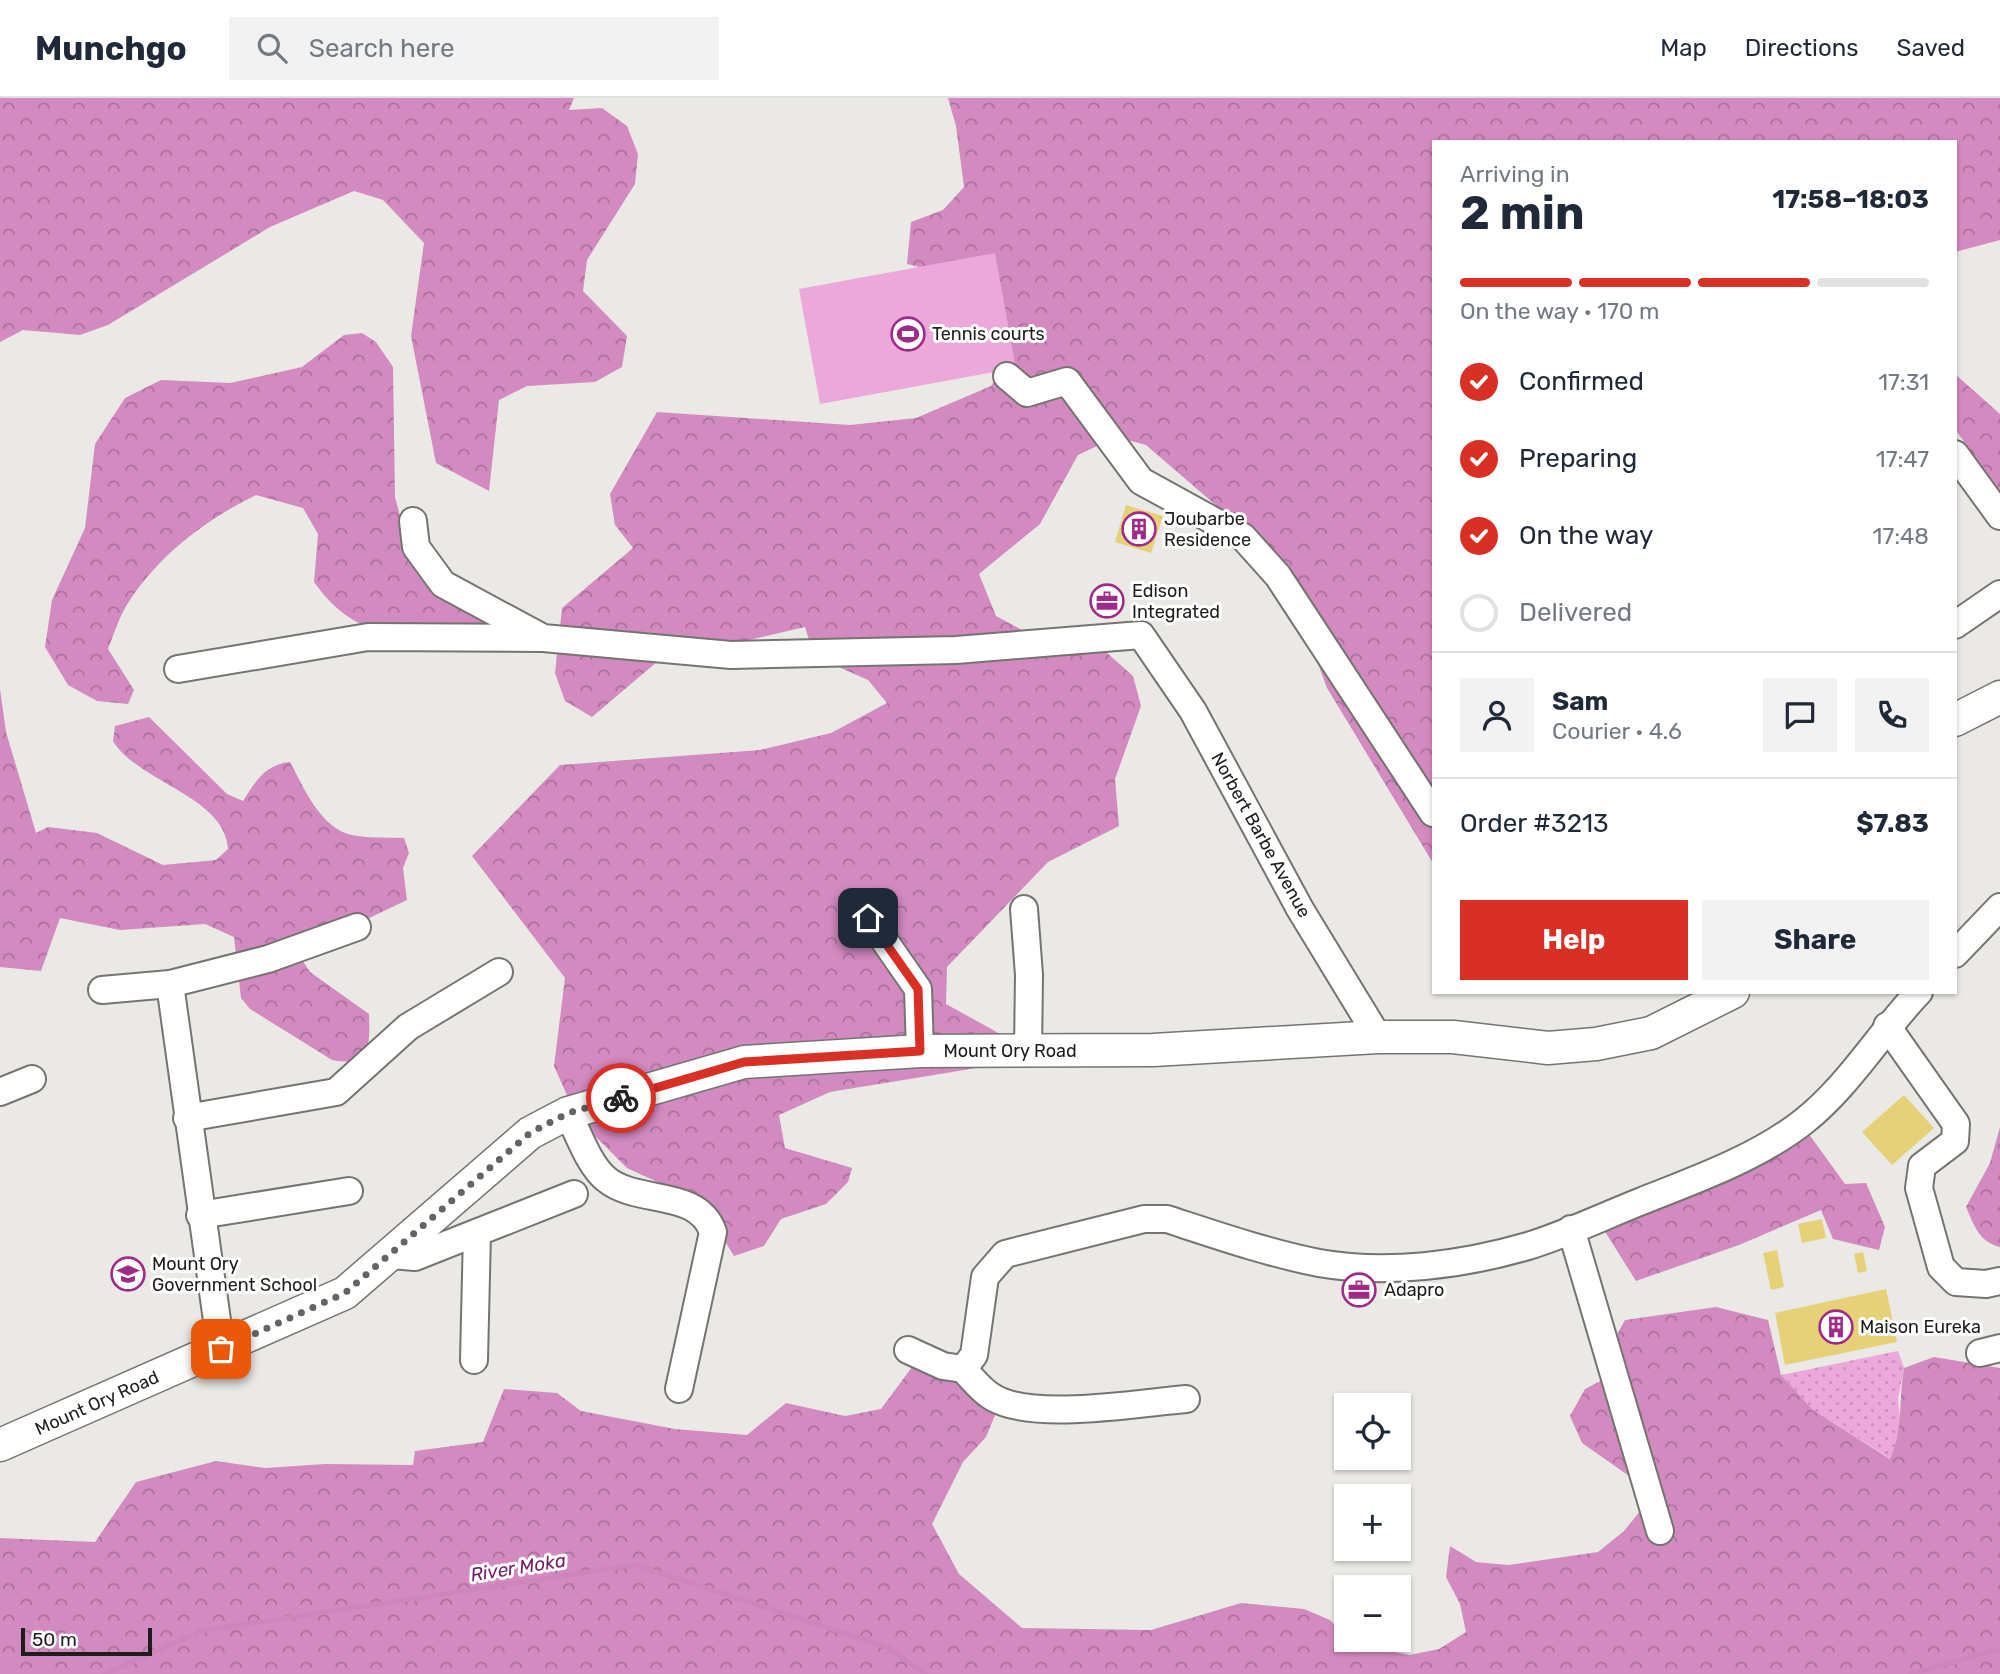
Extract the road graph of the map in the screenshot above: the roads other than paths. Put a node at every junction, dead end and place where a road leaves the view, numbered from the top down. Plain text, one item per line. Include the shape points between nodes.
1 (1007, 376) dead end
2 (1957, 457) edge
3 (2000, 516) edge
4 (413, 521) dead end
5 (2000, 594) edge
6 (1957, 624) edge
7 (543, 638) junction
8 (178, 669) dead end
9 (2000, 697) edge
10 (1957, 719) edge
11 (1432, 811) edge
12 (2000, 907) edge
13 (1024, 909) dead end
14 (868, 918) dead end
15 (357, 927) dead end
16 (1957, 952) edge
17 (499, 972) dead end
18 (170, 984) junction
19 (102, 990) dead end
20 (1730, 994) edge
21 (1917, 994) edge
22 (1887, 1026) junction
23 (1378, 1037) junction
24 (920, 1051) junction
25 (1028, 1051) junction
26 (32, 1079) dead end
27 (0, 1091) edge
28 (568, 1113) junction
29 (187, 1118) junction
30 (349, 1191) dead end
31 (574, 1195) dead end
32 (200, 1215) junction
33 (1571, 1229) junction
34 (477, 1233) junction
35 (391, 1255) junction
36 (2000, 1281) edge
37 (221, 1349) junction
38 (908, 1350) dead end
39 (474, 1360) dead end
40 (962, 1368) junction
41 (679, 1389) dead end
42 (1186, 1399) dead end
43 (0, 1444) edge
44 (1660, 1531) dead end

1 - 11 street via 1027,393 1067,381 1141,481 1243,537 1278,576
2 - 3 street
4 - 7 street via 416,547 443,584
5 - 6 street
7 - 8 street via 368,637
7 - 23 street, Norbert Barbe Avenue via 731,655 956,650 1141,635 1193,711 1300,909
9 - 10 main road
12 - 16 street
13 - 25 street
14 - 24 street via 918,989
15 - 18 street via 268,959
17 - 29 street via 408,1027 336,1092
18 - 19 street
18 - 29 street
20 - 23 main road, Mount Ory Road via 1651,1033 1596,1044 1548,1048 1453,1037
21 - 22 street
22 - 33 street via 1830,1098 1801,1124 1689,1182
22 - 36 street via 1956,1124 1955,1141 1922,1166 1919,1188 1941,1267 1956,1282
23 - 25 main road, Mount Ory Road via 1153,1050
24 - 25 main road, Mount Ory Road
24 - 28 main road, Mount Ory Road via 744,1062
26 - 27 street
28 - 35 main road, Mount Ory Road via 530,1133
28 - 41 street via 606,1179 625,1189 687,1205 709,1219 713,1232
29 - 32 street
30 - 32 street
31 - 34 street
32 - 37 street
33 - 40 street via 1528,1246 1424,1267 1372,1267 1320,1263 1167,1219 1144,1219 1000,1258 985,1277 974,1355
33 - 44 street
34 - 35 street via 415,1257
34 - 39 street
35 - 37 main road, Mount Ory Road via 345,1293
37 - 43 main road, Mount Ory Road
38 - 40 street via 943,1366
40 - 42 street via 992,1398 1017,1408

